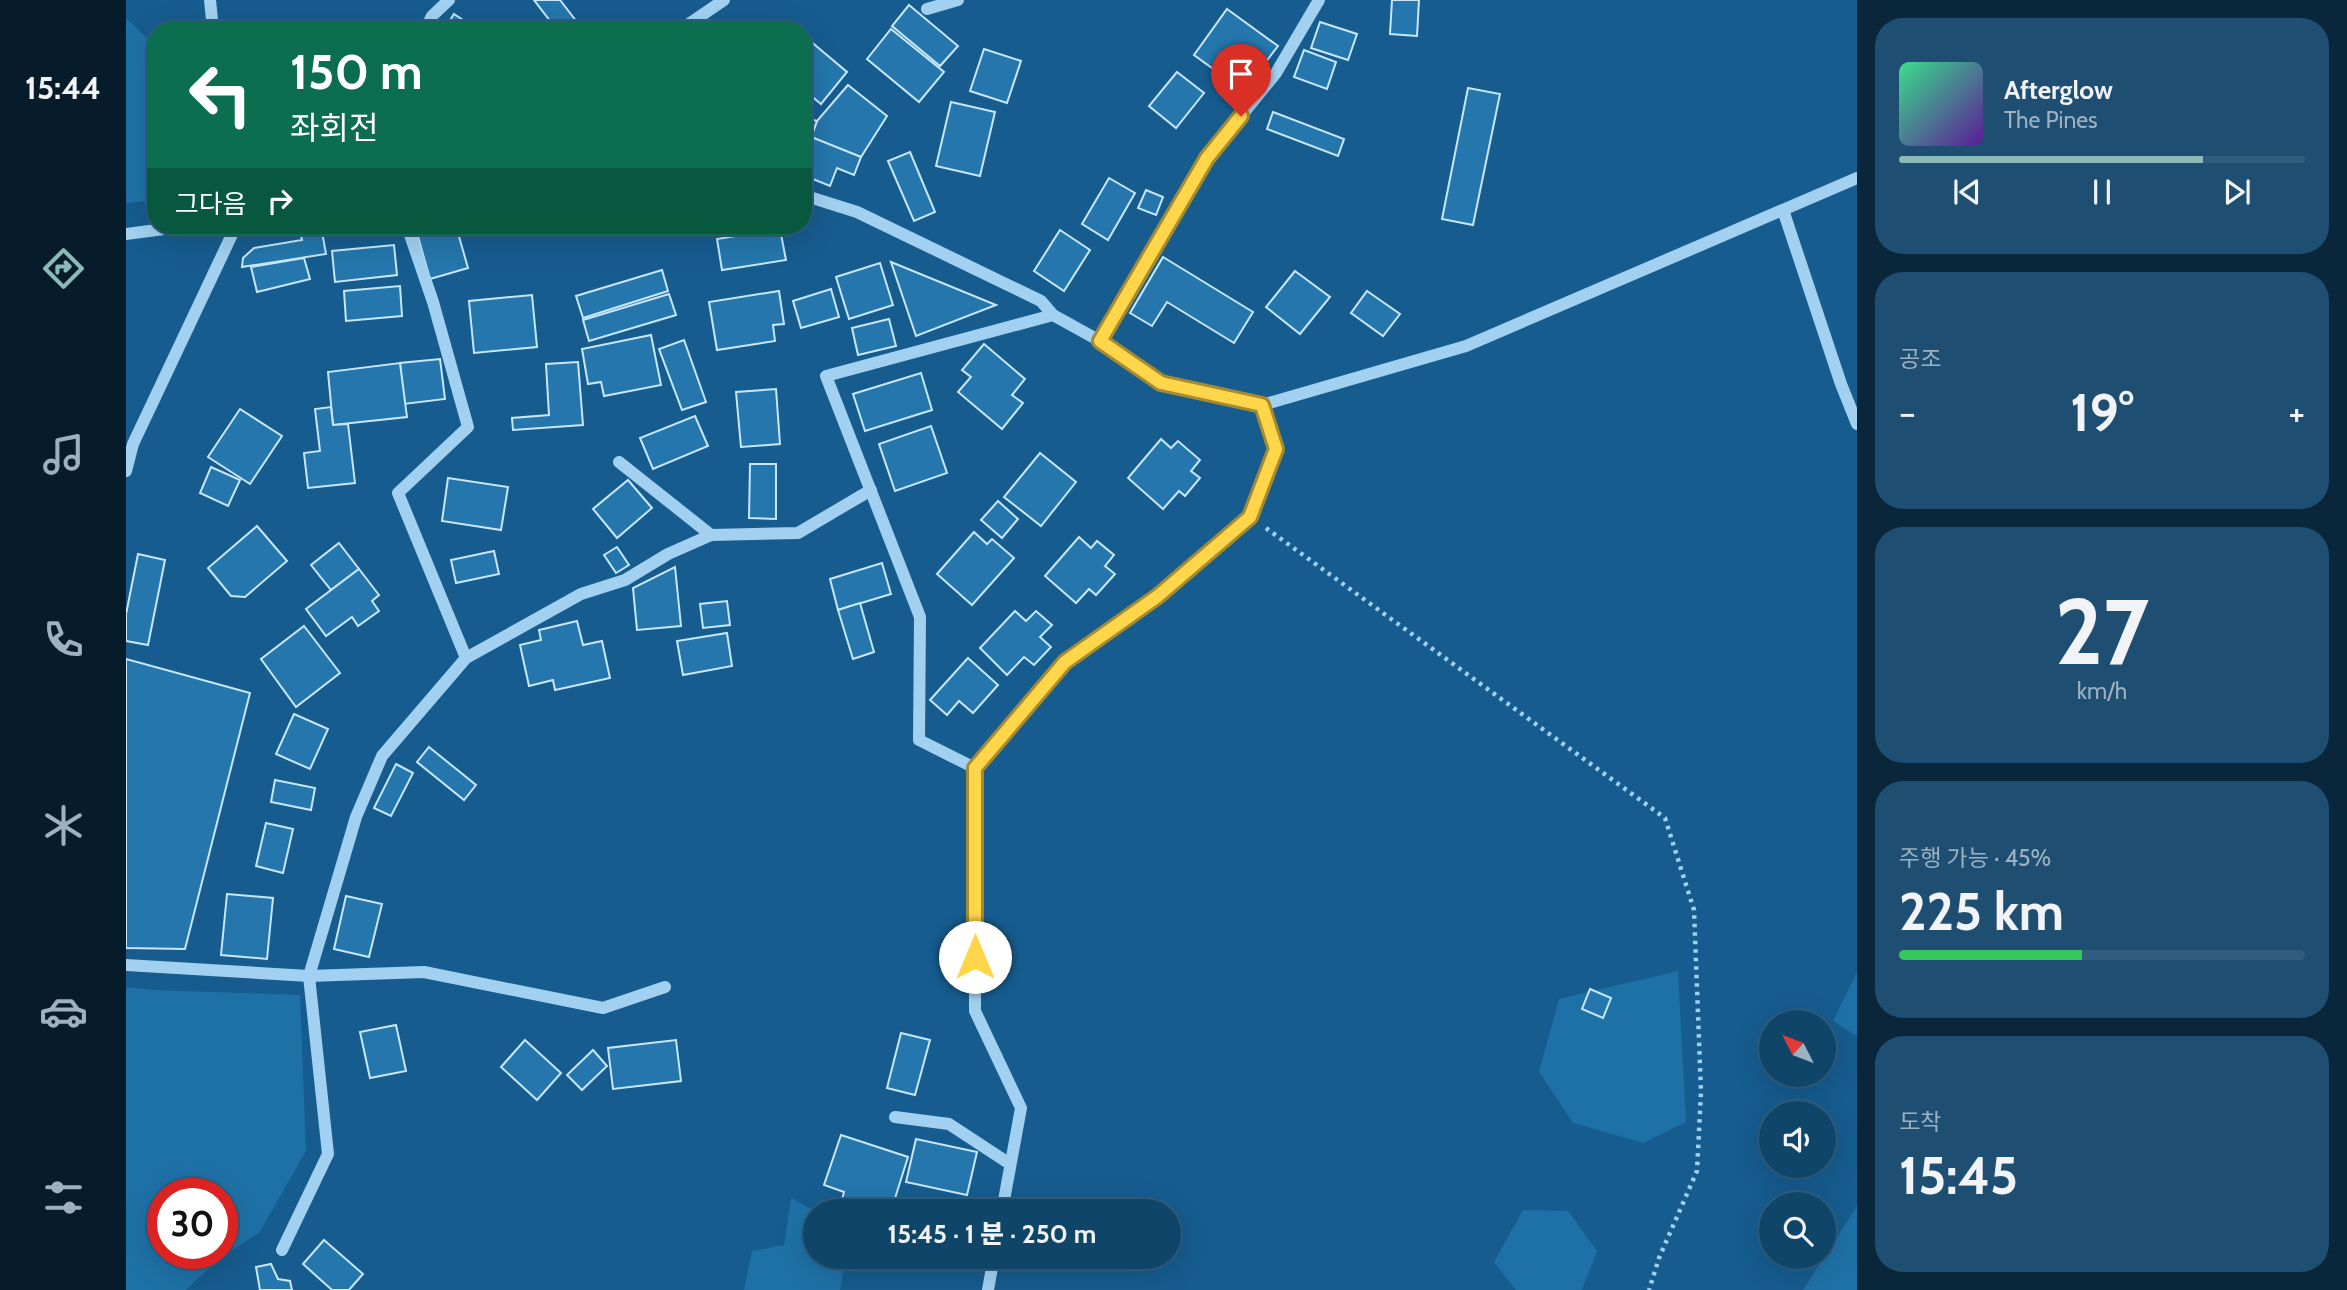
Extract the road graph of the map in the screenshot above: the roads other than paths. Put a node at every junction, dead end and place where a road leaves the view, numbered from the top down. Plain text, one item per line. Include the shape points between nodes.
1 (210, 0) edge
2 (449, 0) edge
3 (724, 0) edge
4 (957, 0) edge
5 (1319, 0) edge
6 (926, 9) dead end
7 (212, 21) edge
8 (430, 21) edge
9 (693, 21) edge
10 (1857, 178) edge
11 (812, 198) edge
12 (1783, 210) junction
13 (147, 231) edge
14 (126, 234) edge
15 (232, 235) edge
16 (410, 235) edge
17 (1054, 315) junction
18 (1100, 341) junction
19 (1262, 405) junction
20 (1857, 424) edge
21 (619, 462) dead end
22 (126, 471) edge
23 (872, 490) junction
24 (711, 535) junction
25 (466, 658) junction
26 (975, 768) junction
27 (126, 965) edge
28 (309, 976) junction
29 (665, 987) dead end
30 (895, 1117) dead end
31 (1010, 1164) junction
32 (1004, 1199) edge
33 (282, 1250) dead end
34 (992, 1269) edge
35 (988, 1290) edge

1 - 7 street
2 - 8 street
3 - 9 street
4 - 6 street
5 - 18 street via 1276,73 1207,158
10 - 12 street
11 - 17 street via 857,212 1041,300
12 - 19 street via 1466,346
12 - 20 street
13 - 14 street
15 - 22 street via 133,444
16 - 25 street via 468,427 398,493
17 - 18 street
17 - 23 street via 826,376
18 - 19 street via 1161,383
19 - 26 street via 1276,449 1250,517 1158,596 1065,662
21 - 24 street
23 - 24 street via 798,533
23 - 26 street via 920,617 919,740
24 - 25 street via 625,580 581,594
25 - 28 street via 382,756 356,817
26 - 31 street via 975,1011 1021,1108
27 - 28 street
28 - 29 street via 424,972 603,1008
28 - 33 street via 328,1154
30 - 31 street via 949,1124
31 - 32 street
34 - 35 street

